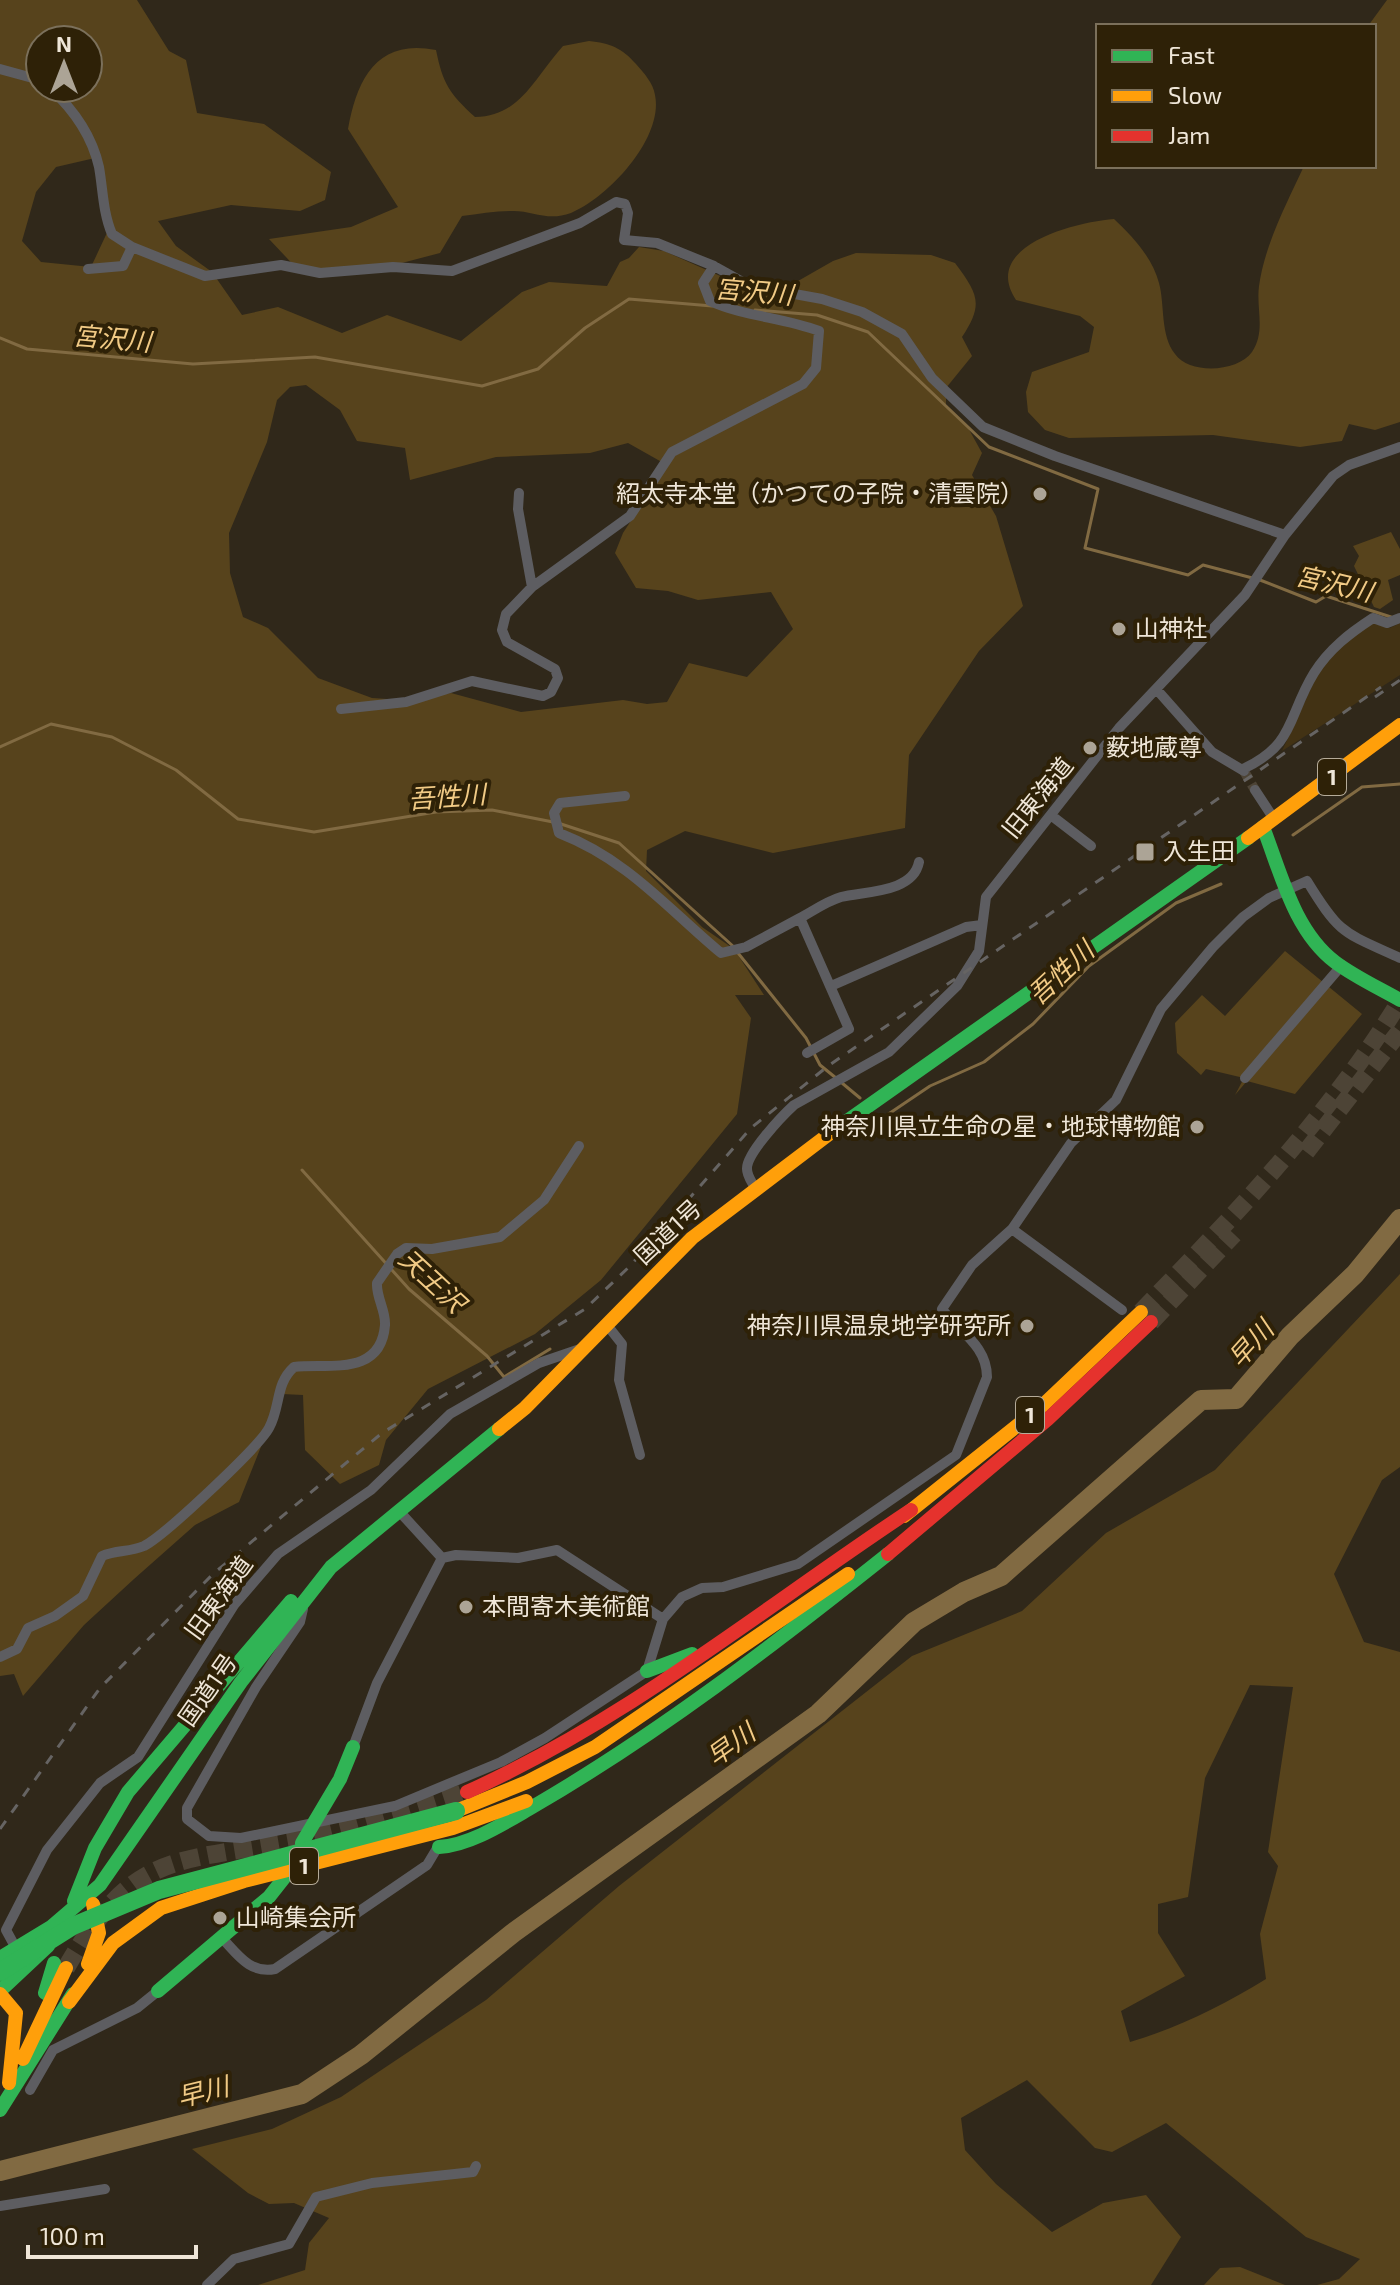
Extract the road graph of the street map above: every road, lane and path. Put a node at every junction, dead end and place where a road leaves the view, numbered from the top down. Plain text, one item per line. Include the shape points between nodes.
1 (0, 69) edge
2 (24, 76) edge
3 (65, 104) edge
4 (132, 247) junction
5 (714, 266) junction
6 (88, 269) dead end
7 (1400, 447) edge
8 (519, 493) dead end
9 (1285, 535) junction
10 (532, 587) junction
11 (1400, 618) edge
12 (1158, 691) junction
13 (341, 709) dead end
14 (1400, 725) edge
15 (1255, 790) tunnel mouth
16 (625, 796) dead end
17 (1052, 816) junction
18 (1268, 823) junction
19 (1091, 846) dead end
20 (919, 862) dead end
21 (1287, 888) junction
22 (800, 918) junction
23 (982, 925) junction
24 (1400, 958) edge
25 (1347, 968) junction
26 (831, 986) junction
27 (1400, 1000) edge
28 (807, 1053) dead end
29 (1245, 1078) dead end
30 (579, 1146) dead end
31 (755, 1188) junction
32 (1012, 1229) junction
33 (1138, 1314) junction
34 (607, 1325) junction
35 (582, 1348) junction
36 (640, 1455) dead end
37 (961, 1494) junction
38 (398, 1510) junction
39 (911, 1510) junction
40 (442, 1558) junction
41 (331, 1567) junction
42 (304, 1600) junction
43 (800, 1603) junction
44 (663, 1619) junction
45 (713, 1645) junction
46 (0, 1657) edge
47 (647, 1671) junction
48 (353, 1747) joint
49 (572, 1780) junction
50 (467, 1792) tunnel mouth
51 (428, 1793) junction
52 (433, 1808) dead end
53 (314, 1824) junction
54 (302, 1843) dead end
55 (439, 1843) joint
56 (284, 1878) dead end
57 (81, 1899) junction
58 (222, 1938) junction
59 (8, 1954) edge
60 (60, 1965) tunnel mouth
61 (27, 1968) junction
62 (0, 1972) edge
63 (158, 1991) joint
64 (0, 1992) edge
65 (69, 2002) junction
66 (9, 2083) junction
67 (30, 2090) dead end
68 (0, 2102) edge
69 (0, 2110) edge
70 (476, 2166) dead end
71 (105, 2189) dead end
72 (0, 2206) edge
73 (207, 2285) edge

1 - 2 street
3 - 4 street via 89,138 112,234
4 - 5 street via 205,276 281,265 320,273 393,267 452,271 580,223 616,202 625,204 628,213 624,240 657,243
4 - 6 street via 123,266
5 - 9 street via 750,286 862,312 902,334 932,378 983,427
5 - 10 street via 703,283 710,301 819,331 816,368 803,384 672,452 630,516
7 - 9 street, 旧東海道 via 1333,476
8 - 10 street
9 - 12 street, 旧東海道 via 1256,578
10 - 13 street via 506,614 502,630 507,642 555,669 558,678 551,692 543,696 472,681 397,704
11 - 12 street via 1387,623 1373,618 1341,640 1315,672 1278,749 1244,770 1212,752
12 - 17 street, 旧東海道 via 1119,728
14 - 18 main road, 国道1号 / 1
15 - 18 street
16 - 22 street via 560,803 554,813 559,833 634,873 721,953 746,947
17 - 19 street
17 - 23 street, 旧東海道 via 986,897
18 - 21 main road
18 - 31 main road, 国道1号 / 1
20 - 22 street via 906,880 872,893 839,897
21 - 24 street via 1307,881 1346,934
21 - 25 main road via 1311,939
21 - 32 street via 1243,917 1161,1009 1116,1100 1071,1143
22 - 26 street
23 - 26 street via 966,927
23 - 31 street, 旧東海道 via 970,969 916,1028 889,1052 785,1114 748,1162
25 - 27 main road
25 - 29 street
26 - 28 street via 849,1029
30 - 46 street via 544,1200 500,1237 432,1249 406,1248 397,1254 377,1283 385,1324 379,1343 364,1361 349,1367 294,1367 282,1377 270,1426 247,1457 160,1535 145,1545 102,1556 83,1596 28,1628 17,1649
31 - 34 main road, 国道1号 / 1 via 692,1238
32 - 33 street
32 - 44 street via 972,1265 942,1309 974,1341 987,1364 979,1404 956,1455 798,1564 723,1587 702,1588 682,1597
33 - 37 main road, 1 via 1044,1425
33 - 39 main road, 1 via 1043,1405
34 - 35 main road, 国道1号 / 1
34 - 36 street via 622,1344 619,1380
35 - 38 main road, 国道1号 / 1 via 525,1408
35 - 59 street, 旧東海道 via 539,1363 450,1414 371,1490 278,1554 234,1605 138,1757 100,1783 47,1850 6,1930
37 - 43 main road, 1
37 - 49 main road, 1 via 834,1598 651,1730
38 - 40 street
38 - 41 main road, 国道1号 / 1
39 - 43 main road, 1
39 - 45 main road, 1
40 - 44 street via 518,1558 557,1550
40 - 48 street via 377,1683
41 - 42 main road, 国道1号 / 1
41 - 57 main road, 1 via 280,1611 128,1792 95,1848
42 - 53 street via 300,1622 256,1687 186,1814 209,1836
42 - 57 main road, 国道1号 / 1 via 114,1867
43 - 62 main road, 1, bridge via 598,1745 507,1792 402,1826 159,1890 73,1926
44 - 47 street
45 - 47 main road, 1
45 - 50 main road, 1 via 565,1747
47 - 51 street via 545,1738
48 - 53 main road
49 - 55 main road, 1 via 496,1828 452,1846
49 - 65 main road, 1 via 453,1828 244,1881 161,1908 113,1943
51 - 52 street
51 - 53 street
53 - 54 main road
55 - 58 street via 427,1865 275,1969 250,1967
56 - 58 main road
57 - 59 main road, 国道1号 / 1 via 51,1927
57 - 61 main road, 国道1号 / 1 via 69,1925
57 - 65 main road, 1 via 98,1916 97,1942
58 - 63 main road
59 - 61 street, 旧東海道
60 - 66 main road, 1
61 - 64 main road, 国道1号 / 1
63 - 67 street via 137,2008 53,2050
64 - 66 main road, 1 via 16,2013
65 - 69 main road, 1
66 - 68 main road, 1
70 - 73 street via 473,2172 372,2183 316,2197 289,2244 234,2259
71 - 72 street

